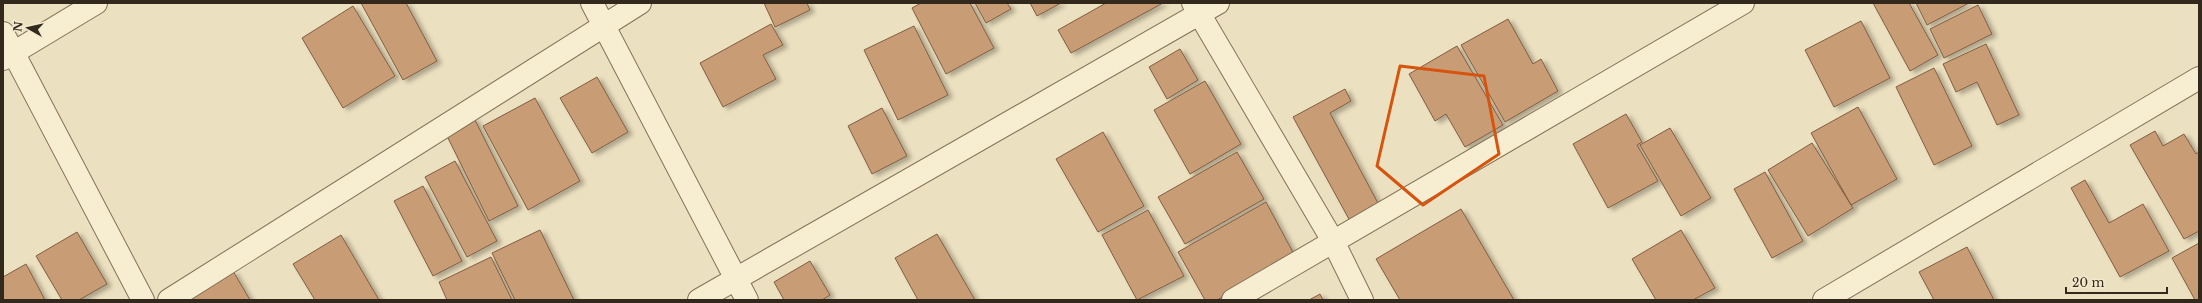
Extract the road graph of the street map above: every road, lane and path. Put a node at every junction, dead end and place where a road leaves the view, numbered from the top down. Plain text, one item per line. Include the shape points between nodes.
1 (96, 3) edge
2 (592, 3) edge
3 (640, 3) edge
4 (1218, 3) edge
5 (1743, 3) edge
6 (1196, 9) edge
7 (603, 24) junction
8 (3, 33) edge
9 (9, 55) edge
10 (2199, 78) edge
11 (1333, 241) junction
12 (735, 279) junction
13 (143, 300) edge
14 (169, 300) edge
15 (699, 300) edge
16 (747, 300) edge
17 (1233, 300) edge
18 (1362, 300) edge
19 (1824, 300) edge

1 - 9 street
2 - 7 street
3 - 7 street
4 - 6 street
5 - 11 street
6 - 11 street
6 - 12 street
7 - 12 street
7 - 14 street
8 - 9 street
9 - 13 street
10 - 19 street
11 - 17 street
11 - 18 street
12 - 15 street
12 - 16 street

